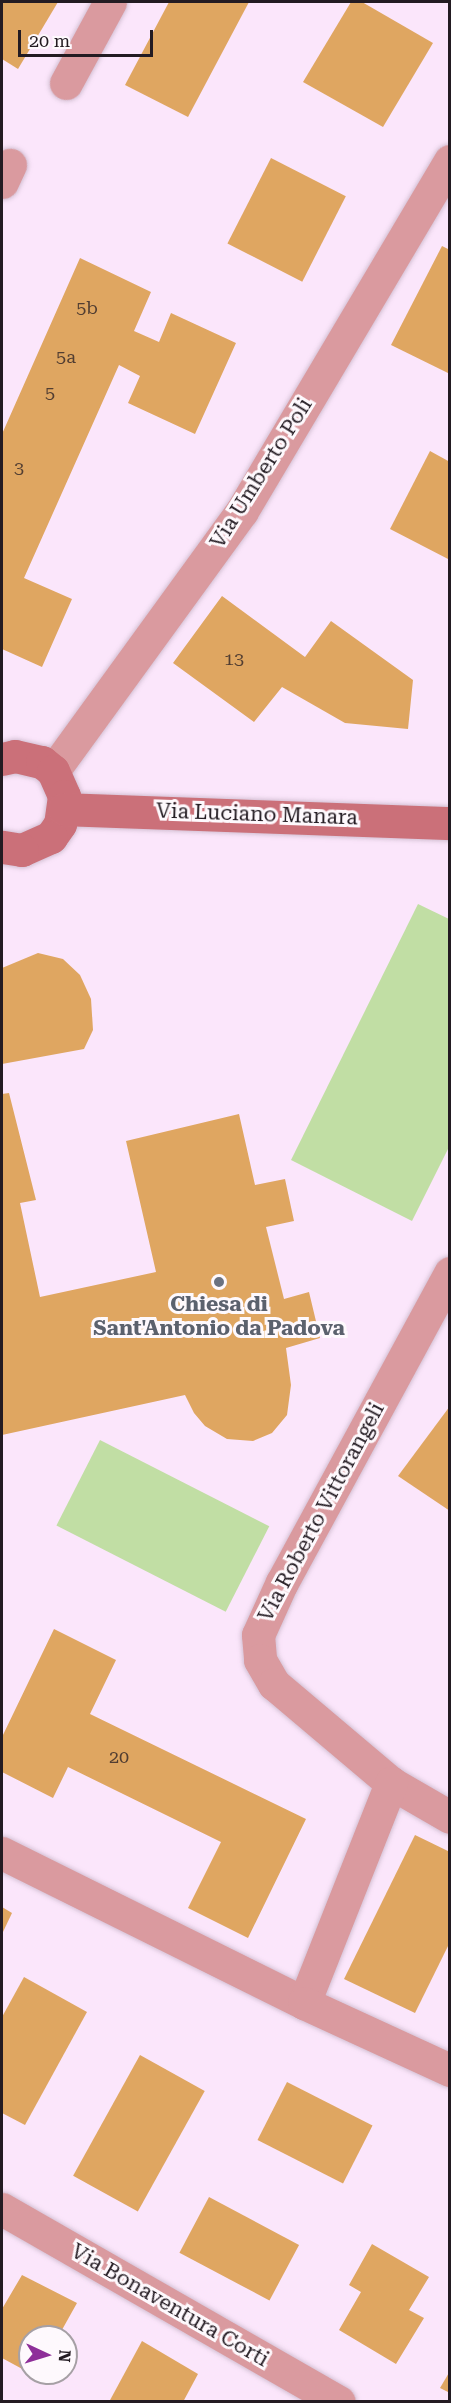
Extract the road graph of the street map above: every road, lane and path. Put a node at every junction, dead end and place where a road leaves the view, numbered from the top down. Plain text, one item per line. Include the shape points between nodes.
1 (110, 2) edge
2 (66, 83) dead end
3 (448, 166) edge
4 (2, 759) edge
5 (52, 771) junction
6 (64, 809) junction
7 (450, 823) edge
8 (2, 847) edge
9 (450, 1273) edge
10 (390, 1783) junction
11 (450, 1817) edge
12 (2, 1853) edge
13 (304, 2003) junction
14 (450, 2070) edge
15 (2, 2209) edge
16 (339, 2402) edge

1 - 2 street
3 - 5 street, Via Umberto Poli via 242,511
4 - 5 street via 29,757
5 - 6 street via 64,796
6 - 7 street, Via Luciano Manara
6 - 8 street via 51,837 38,846 22,850
9 - 10 street, Via Roberto Vittorangeli via 282,1582 258,1635 260,1660 274,1684
10 - 11 street, Via Roberto Vittorangeli
10 - 13 street
12 - 13 street
13 - 14 street
15 - 16 street, Via Bonaventura Corti

